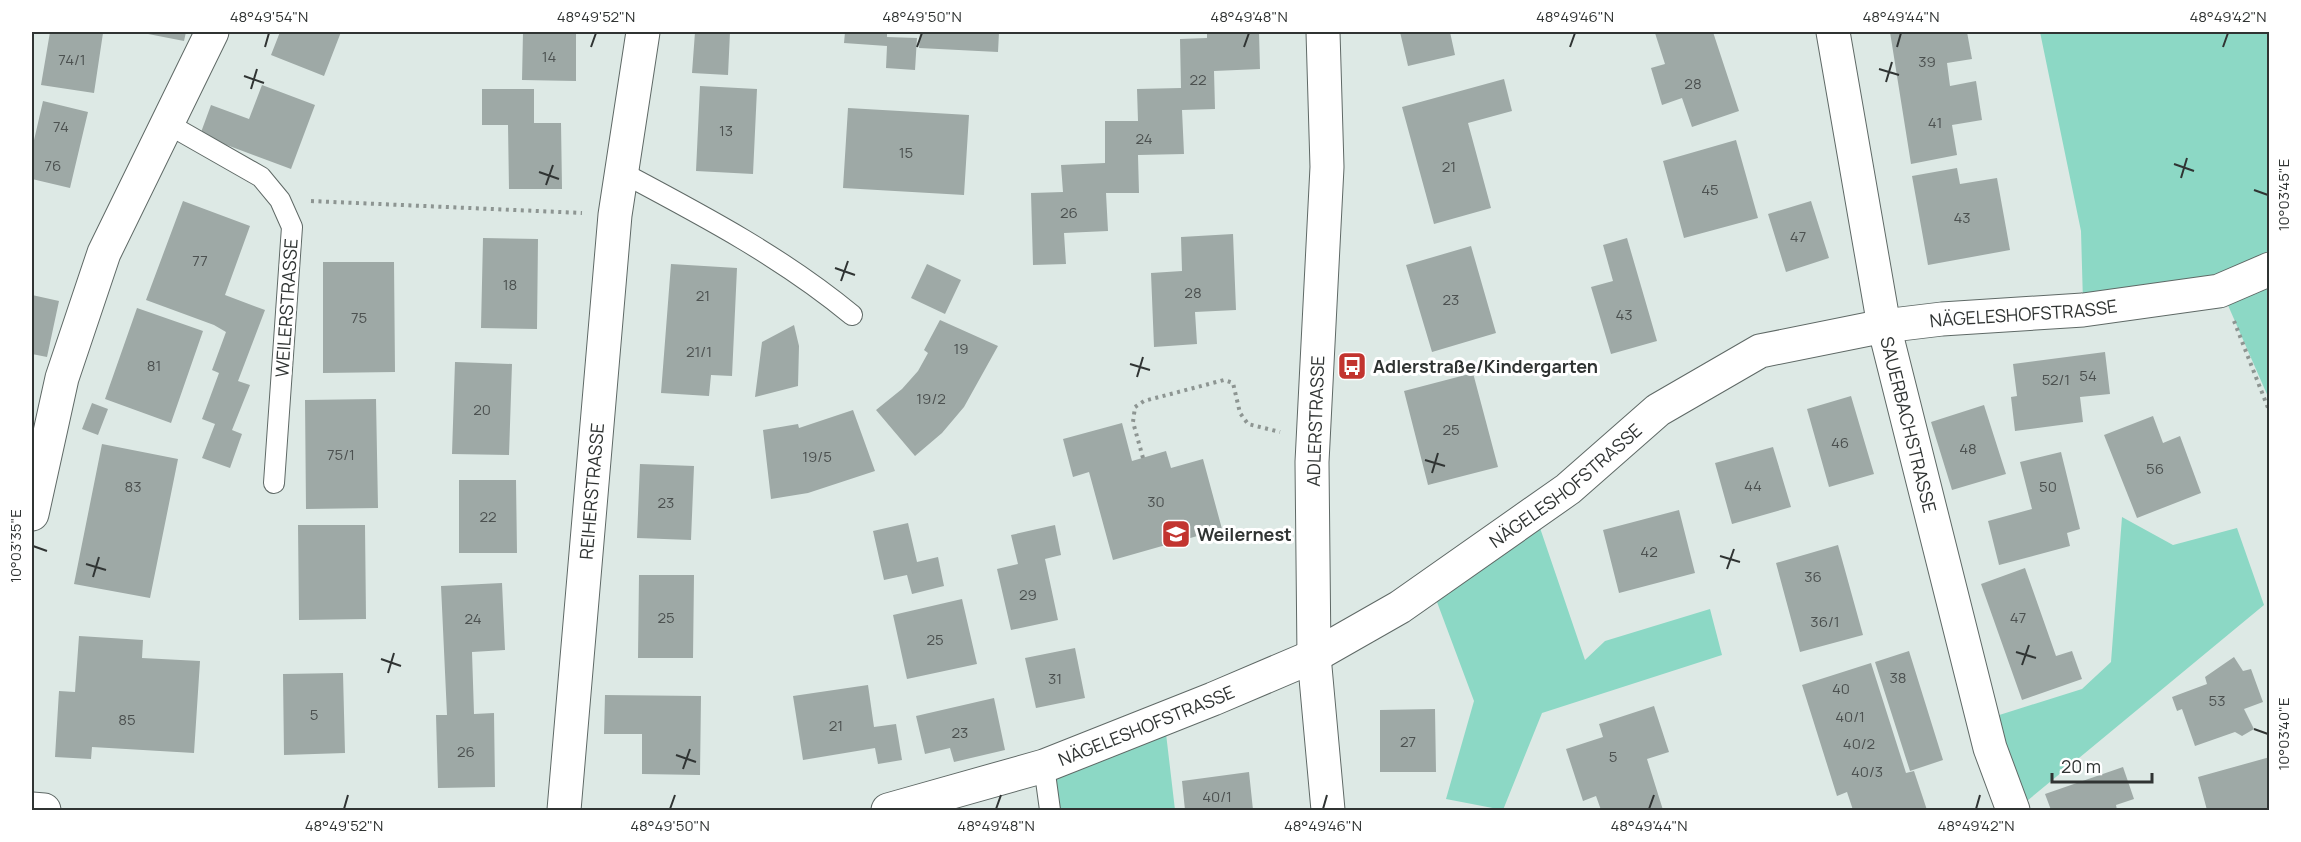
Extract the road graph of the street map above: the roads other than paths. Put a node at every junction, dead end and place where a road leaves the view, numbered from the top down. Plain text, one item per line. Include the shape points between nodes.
1 (212, 32) edge
2 (644, 32) edge
3 (1323, 32) edge
4 (1833, 32) edge
5 (168, 124) junction
6 (621, 172) junction
7 (2270, 269) edge
8 (852, 315) dead end
9 (1884, 326) junction
10 (274, 483) dead end
11 (32, 514) edge
12 (1314, 656) junction
13 (1044, 766) junction
14 (32, 809) edge
15 (44, 810) edge
16 (564, 810) edge
17 (888, 810) edge
18 (1050, 810) edge
19 (1328, 810) edge
20 (2013, 810) edge

1 - 5 street
2 - 6 street, REIHERSTRASSE
3 - 12 street, ADLERSTRASSE via 1327,167 1313,430
4 - 9 street, SAUERBACHSTRASSE
5 - 10 lane, WEILERSTRASSE via 261,177 280,200 292,227
5 - 11 street via 104,253 62,378
6 - 8 lane via 727,229 817,286
6 - 16 street, REIHERSTRASSE
7 - 9 street, NÄGELESHOFSTRASSE via 2219,291 2083,310
9 - 12 street, NÄGELESHOFSTRASSE via 1760,351 1668,404 1568,489 1400,607
9 - 20 street, SAUERBACHSTRASSE via 1990,748
12 - 13 street, NÄGELESHOFSTRASSE
12 - 19 street, ADLERSTRASSE
13 - 17 street, NÄGELESHOFSTRASSE
13 - 18 lane
14 - 15 street

